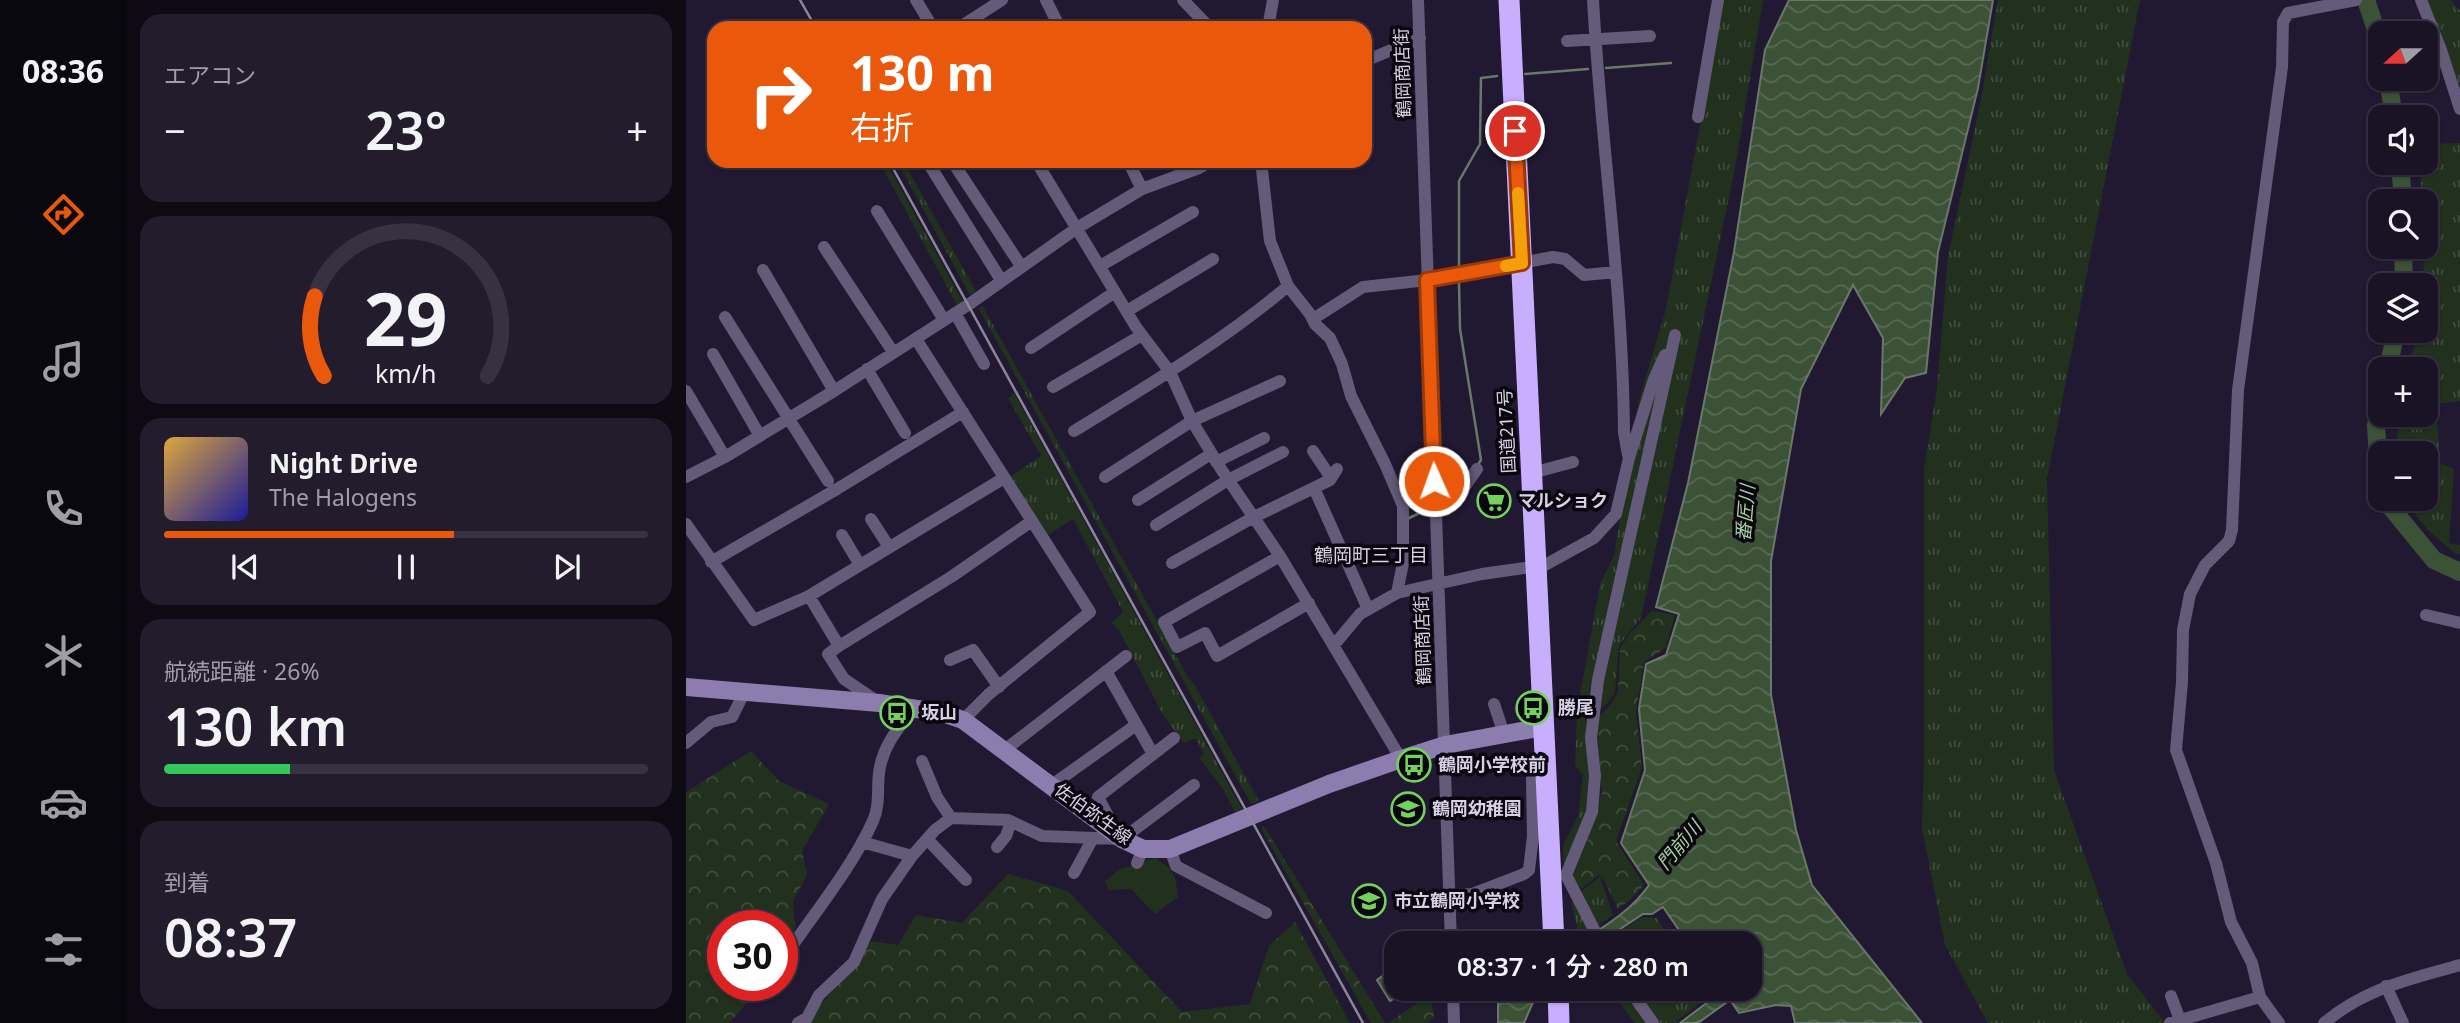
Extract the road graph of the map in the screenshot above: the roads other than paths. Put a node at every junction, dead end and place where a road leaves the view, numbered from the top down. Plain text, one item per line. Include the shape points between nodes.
1 (916, 0) edge
2 (1002, 0) edge
3 (1046, 0) edge
4 (1183, 0) edge
5 (1273, 0) edge
6 (1418, 0) edge
7 (1509, 0) edge
8 (1594, 0) edge
9 (1718, 0) edge
10 (2421, 0) edge
11 (2352, 1) edge
12 (929, 21) edge
13 (969, 21) edge
14 (1056, 21) edge
15 (1203, 21) edge
16 (1269, 21) edge
17 (1650, 36) dead end
18 (1420, 38) junction
19 (1596, 40) junction
20 (1567, 41) dead end
21 (1372, 58) edge
22 (2460, 109) edge
23 (1699, 117) dead end
24 (931, 168) edge
25 (958, 168) edge
26 (1040, 168) edge
27 (1132, 168) edge
28 (1199, 168) edge
29 (1262, 168) edge
30 (1142, 189) junction
31 (877, 211) dead end
32 (1193, 212) dead end
33 (1077, 228) junction
34 (824, 247) dead end
35 (1213, 259) dead end
36 (1522, 263) junction
37 (1021, 266) junction
38 (1100, 266) junction
39 (764, 270) dead end
40 (1616, 272) junction
41 (1001, 280) junction
42 (1427, 280) junction
43 (1288, 286) junction
44 (1115, 292) junction
45 (1127, 312) junction
46 (725, 317) dead end
47 (950, 317) junction
48 (1313, 319) junction
49 (1142, 335) junction
50 (916, 338) junction
51 (1031, 348) dead end
52 (893, 352) junction
53 (713, 354) dead end
54 (984, 365) dead end
55 (867, 369) junction
56 (1170, 372) junction
57 (1279, 381) dead end
58 (1053, 387) dead end
59 (686, 391) edge
60 (834, 391) junction
61 (963, 412) junction
62 (789, 419) junction
63 (1192, 421) junction
64 (1074, 431) dead end
65 (905, 433) dead end
66 (760, 436) junction
67 (1264, 438) dead end
68 (1313, 451) dead end
69 (1283, 452) dead end
70 (725, 457) junction
71 (1214, 458) junction
72 (1629, 458) junction
73 (1573, 462) dead end
74 (1477, 469) dead end
75 (1532, 474) junction
76 (686, 477) edge
77 (1105, 477) dead end
78 (1004, 478) junction
79 (1228, 480) junction
80 (828, 481) dead end
81 (1314, 488) junction
82 (1138, 500) dead end
83 (1435, 507) junction
84 (1254, 517) junction
85 (870, 519) dead end
86 (1032, 521) junction
87 (686, 524) edge
88 (1156, 525) dead end
89 (842, 536) dead end
90 (889, 547) junction
91 (1280, 556) junction
92 (711, 562) junction
93 (1172, 563) dead end
94 (860, 565) junction
95 (1537, 566) junction
96 (1438, 583) junction
97 (1397, 593) junction
98 (809, 596) junction
99 (1308, 603) junction
100 (1368, 609) junction
101 (2426, 615) dead end
102 (2460, 622) edge
103 (1334, 645) junction
104 (839, 646) junction
105 (1126, 656) dead end
106 (950, 660) dead end
107 (1107, 671) junction
108 (686, 687) edge
109 (999, 687) junction
110 (744, 692) junction
111 (879, 703) junction
112 (1494, 704) dead end
113 (915, 708) junction
114 (964, 720) junction
115 (1136, 725) junction
116 (1543, 727) junction
117 (1504, 734) junction
118 (1174, 738) dead end
119 (686, 743) edge
120 (1445, 745) junction
121 (1006, 750) junction
122 (1153, 754) junction
123 (1401, 759) junction
124 (922, 761) dead end
125 (1546, 773) junction
126 (1052, 785) junction
127 (1194, 785) dead end
128 (951, 818) junction
129 (1011, 822) junction
130 (1098, 831) junction
131 (928, 839) junction
132 (1122, 839) junction
133 (862, 842) junction
134 (997, 847) dead end
135 (1170, 849) junction
136 (912, 856) junction
137 (1074, 873) dead end
138 (966, 880) dead end
139 (1450, 895) junction
140 (1266, 913) dead end
141 (1451, 931) edge
142 (1552, 931) edge
143 (1595, 931) edge
144 (798, 937) edge
145 (2460, 965) edge
146 (2386, 986) junction
147 (2171, 996) dead end
148 (2260, 997) junction
149 (1453, 1001) edge
150 (1558, 1001) edge
151 (1637, 1001) edge
152 (2175, 1021) edge
153 (798, 1023) edge
154 (1454, 1023) edge
155 (1559, 1023) edge
156 (1653, 1023) edge
157 (2279, 1023) edge
158 (2324, 1023) edge
159 (2403, 1023) edge

1 - 12 street
2 - 13 street
3 - 14 street
4 - 15 street
5 - 16 street
6 - 18 street, 鶴岡商店街
7 - 36 highway, 国道217号
8 - 19 street
9 - 23 street
10 - 22 street
11 - 148 street via 2288,13 2283,22 2282,67 2238,390 2232,530 2229,541 2205,565 2190,594 2183,630 2176,750
17 - 19 street
18 - 21 street
18 - 42 street, 鶴岡商店街
19 - 20 street
19 - 40 street
24 - 41 street
25 - 37 street
26 - 33 street
27 - 30 street
28 - 30 street
29 - 43 street via 1270,241
30 - 33 street
31 - 47 street
32 - 38 street
33 - 37 street
33 - 38 street
34 - 52 street
35 - 45 street
36 - 40 street via 1553,257 1565,259 1584,275
36 - 42 street
36 - 75 highway, 国道217号
37 - 41 street
38 - 44 street
39 - 60 street
40 - 72 street
41 - 47 street
42 - 48 street via 1363,287
42 - 83 street, 鶴岡商店街
43 - 48 street
43 - 56 street
44 - 45 street
44 - 51 street
45 - 49 street
46 - 62 street
47 - 50 street
47 - 54 street
48 - 97 street via 1330,338 1351,396 1403,506 1403,563
49 - 56 street
49 - 58 street
50 - 52 street
50 - 61 street
52 - 55 street
53 - 66 street
55 - 60 street
55 - 65 street
56 - 63 street
56 - 64 street
57 - 63 street
59 - 70 street
60 - 62 street
61 - 78 street
61 - 92 street
62 - 66 street
62 - 80 street
63 - 71 street
63 - 77 street
66 - 70 street
67 - 71 street
68 - 81 street via 1334,473
69 - 79 street
70 - 76 street
71 - 79 street
71 - 82 street
72 - 95 street via 1616,514 1607,526 1594,538
72 - 143 street via 1654,379 1675,335 1598,680 1591,738 1592,812 1566,875
73 - 75 street
74 - 83 street via 1454,502
75 - 95 highway, 国道217号
78 - 86 street
78 - 90 street
79 - 84 street
79 - 88 street
81 - 84 street
81 - 100 street
83 - 96 street, 鶴岡商店街
84 - 91 street
84 - 93 street
85 - 90 street
86 - 104 street
86 - 109 street via 1090,612
87 - 92 street
89 - 94 street
90 - 94 street
91 - 99 street
91 - 99 street via 1164,622 1177,646 1205,633 1217,656
92 - 98 street via 754,620
94 - 98 street
95 - 96 street
95 - 116 highway, 国道217号
96 - 97 street
96 - 120 street, 鶴岡商店街
97 - 100 street
98 - 104 street
99 - 103 street
100 - 103 street
101 - 102 street
103 - 123 street
104 - 111 street via 828,654 844,679
105 - 107 street
106 - 109 street via 973,650
107 - 115 street
107 - 121 street
108 - 110 main road, 佐伯弥生線
109 - 114 street
110 - 111 main road, 佐伯弥生線
110 - 119 street via 732,717 711,722
111 - 113 main road, 佐伯弥生線
112 - 117 street
113 - 114 main road, 佐伯弥生線
113 - 133 street via 891,737 883,756 875,818
114 - 121 main road, 佐伯弥生線
115 - 122 street
115 - 126 street
116 - 117 main road, 佐伯弥生線
116 - 125 highway, 国道217号
117 - 120 main road, 佐伯弥生線
118 - 122 street
120 - 123 main road, 佐伯弥生線
120 - 139 street, 鶴岡商店街
121 - 126 main road, 佐伯弥生線
122 - 130 street via 1098,797 1108,816
123 - 135 main road, 佐伯弥生線
124 - 128 street
125 - 139 street via 1532,778 1529,870 1472,894
125 - 142 highway, 国道217号
126 - 130 main road, 佐伯弥生線
127 - 132 street
128 - 129 street
128 - 131 street
129 - 130 street via 1042,836
129 - 134 street
130 - 132 main road, 佐伯弥生線
130 - 137 street
131 - 136 street
131 - 138 street
132 - 135 main road, 佐伯弥生線 via 1140,856
133 - 136 street
133 - 144 street
135 - 140 street via 1176,866
136 - 153 street via 881,899 854,962
139 - 141 street, 鶴岡商店街
145 - 146 street
146 - 158 street via 2350,1003
146 - 159 street
147 - 152 street
148 - 152 street
148 - 157 street
149 - 154 street
150 - 155 highway
151 - 156 street

